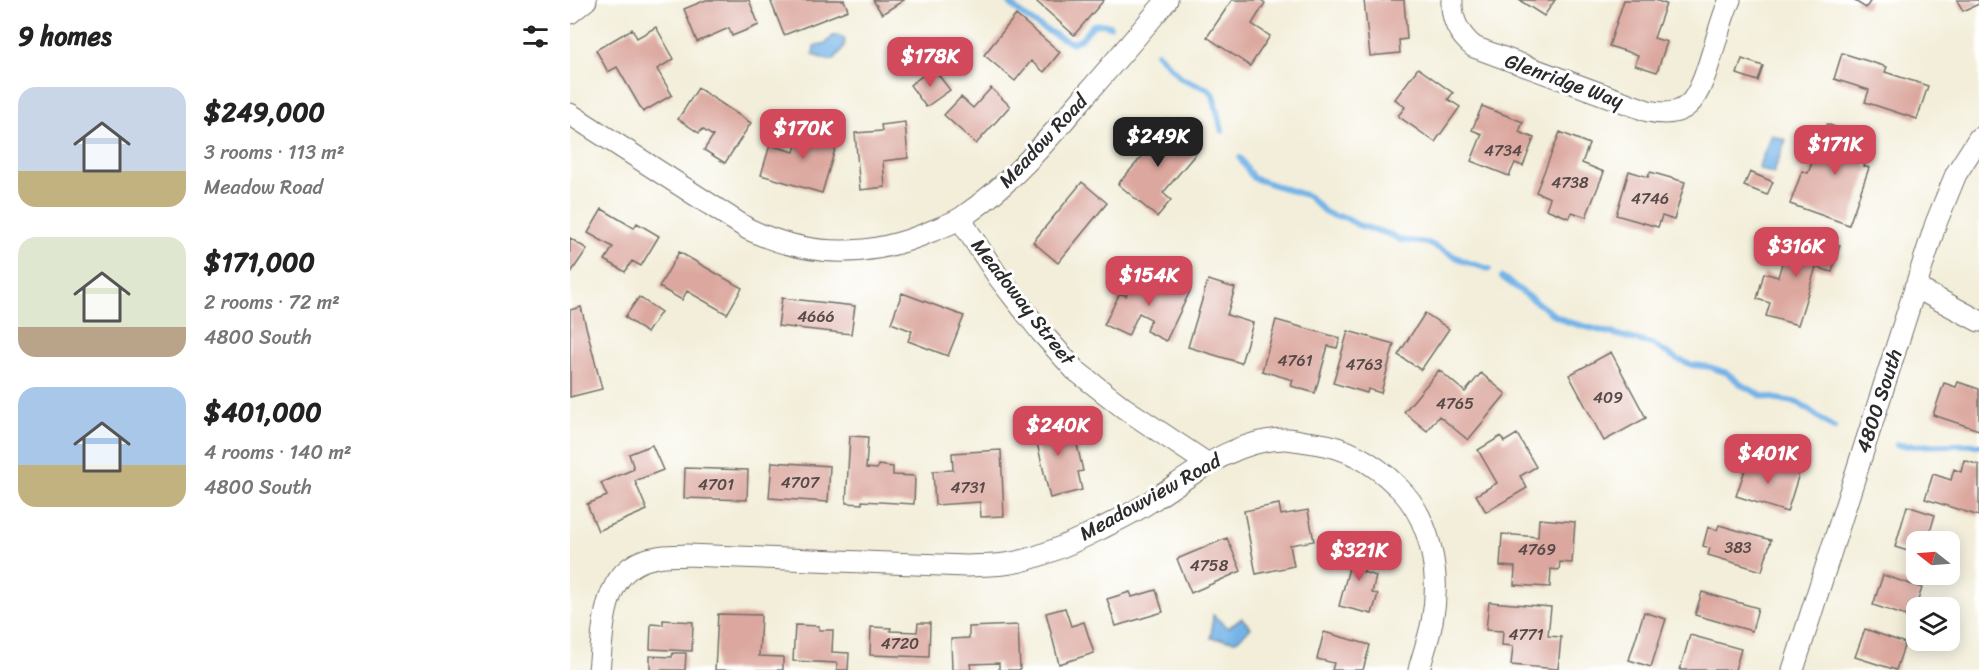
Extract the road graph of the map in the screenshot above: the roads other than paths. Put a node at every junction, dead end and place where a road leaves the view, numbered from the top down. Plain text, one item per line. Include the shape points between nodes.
1 (586, 0) edge
2 (1167, 0) edge
3 (1452, 0) edge
4 (1730, 0) edge
5 (570, 14) edge
6 (570, 114) edge
7 (1979, 138) edge
8 (960, 219) junction
9 (1915, 287) junction
10 (1979, 321) edge
11 (1208, 464) junction
12 (599, 670) edge
13 (1419, 670) edge
14 (1793, 670) edge

1 - 5 street
2 - 8 street, Meadow Road via 1031,158
3 - 4 street, Glenridge Way via 1457,26 1467,42 1482,51 1665,114 1688,106 1698,93
6 - 8 street, Meadow Road via 739,224 775,242 806,249 864,250 920,236
7 - 9 street, 4800 South via 1944,199
8 - 11 street, Meadoway Street via 999,278 1075,370
9 - 10 street
9 - 14 street, 4800 South
11 - 12 street, Meadowview Road via 1146,505 1098,530 1011,563 966,566 686,555 640,562 612,588
11 - 13 street, Meadowview Road via 1236,450 1286,439 1352,453 1379,468 1401,489 1422,524 1434,563 1432,620

